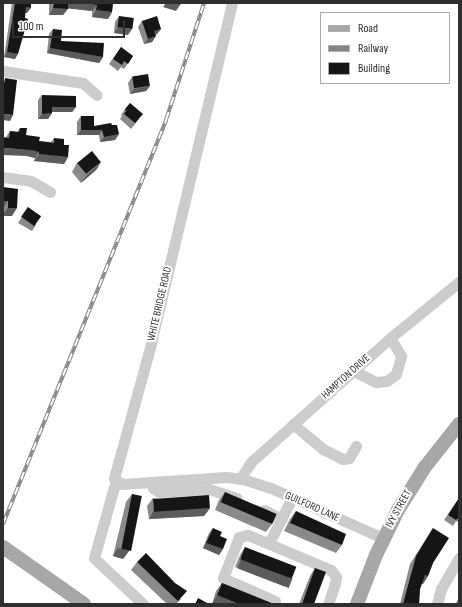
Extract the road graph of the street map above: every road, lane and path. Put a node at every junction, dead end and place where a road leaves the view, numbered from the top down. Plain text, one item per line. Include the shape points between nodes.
1 (232, 3) edge
2 (3, 71) edge
3 (97, 94) dead end
4 (3, 176) edge
5 (50, 192) dead end
6 (459, 282) edge
7 (390, 338) junction
8 (354, 371) junction
9 (293, 424) junction
10 (459, 424) edge
11 (356, 446) dead end
12 (240, 479) junction
13 (116, 480) junction
14 (152, 482) junction
15 (292, 498) junction
16 (282, 518) junction
17 (383, 538) junction
18 (269, 543) junction
19 (3, 548) edge
20 (459, 558) edge
21 (275, 601) dead end
22 (84, 604) edge
23 (143, 604) edge
24 (328, 604) edge
25 (357, 604) edge
26 (437, 604) edge

1 - 13 street, WHITE BRIDGE ROAD via 149,350 114,475
2 - 3 street via 83,83
4 - 5 street via 32,181
6 - 7 street, HAMPTON DRIVE
7 - 8 street, HAMPTON DRIVE
7 - 8 street via 401,356 396,374 387,381 376,382
8 - 9 street, HAMPTON DRIVE
9 - 11 street via 323,449 343,459 349,458
9 - 12 street, HAMPTON DRIVE via 251,462
10 - 17 main road, IVY STREET via 414,482
12 - 14 street
12 - 15 street, GUILFORD LANE
13 - 14 street via 122,484
13 - 23 street, WHITE BRIDGE ROAD via 94,558
14 - 16 street via 153,488 159,492 214,490
15 - 16 street
15 - 17 street, GUILFORD LANE
16 - 18 street
17 - 25 main road, IVY STREET
18 - 21 street via 248,535 239,537 223,578
18 - 24 street via 331,570 336,577
19 - 22 main road
20 - 26 street via 441,589

